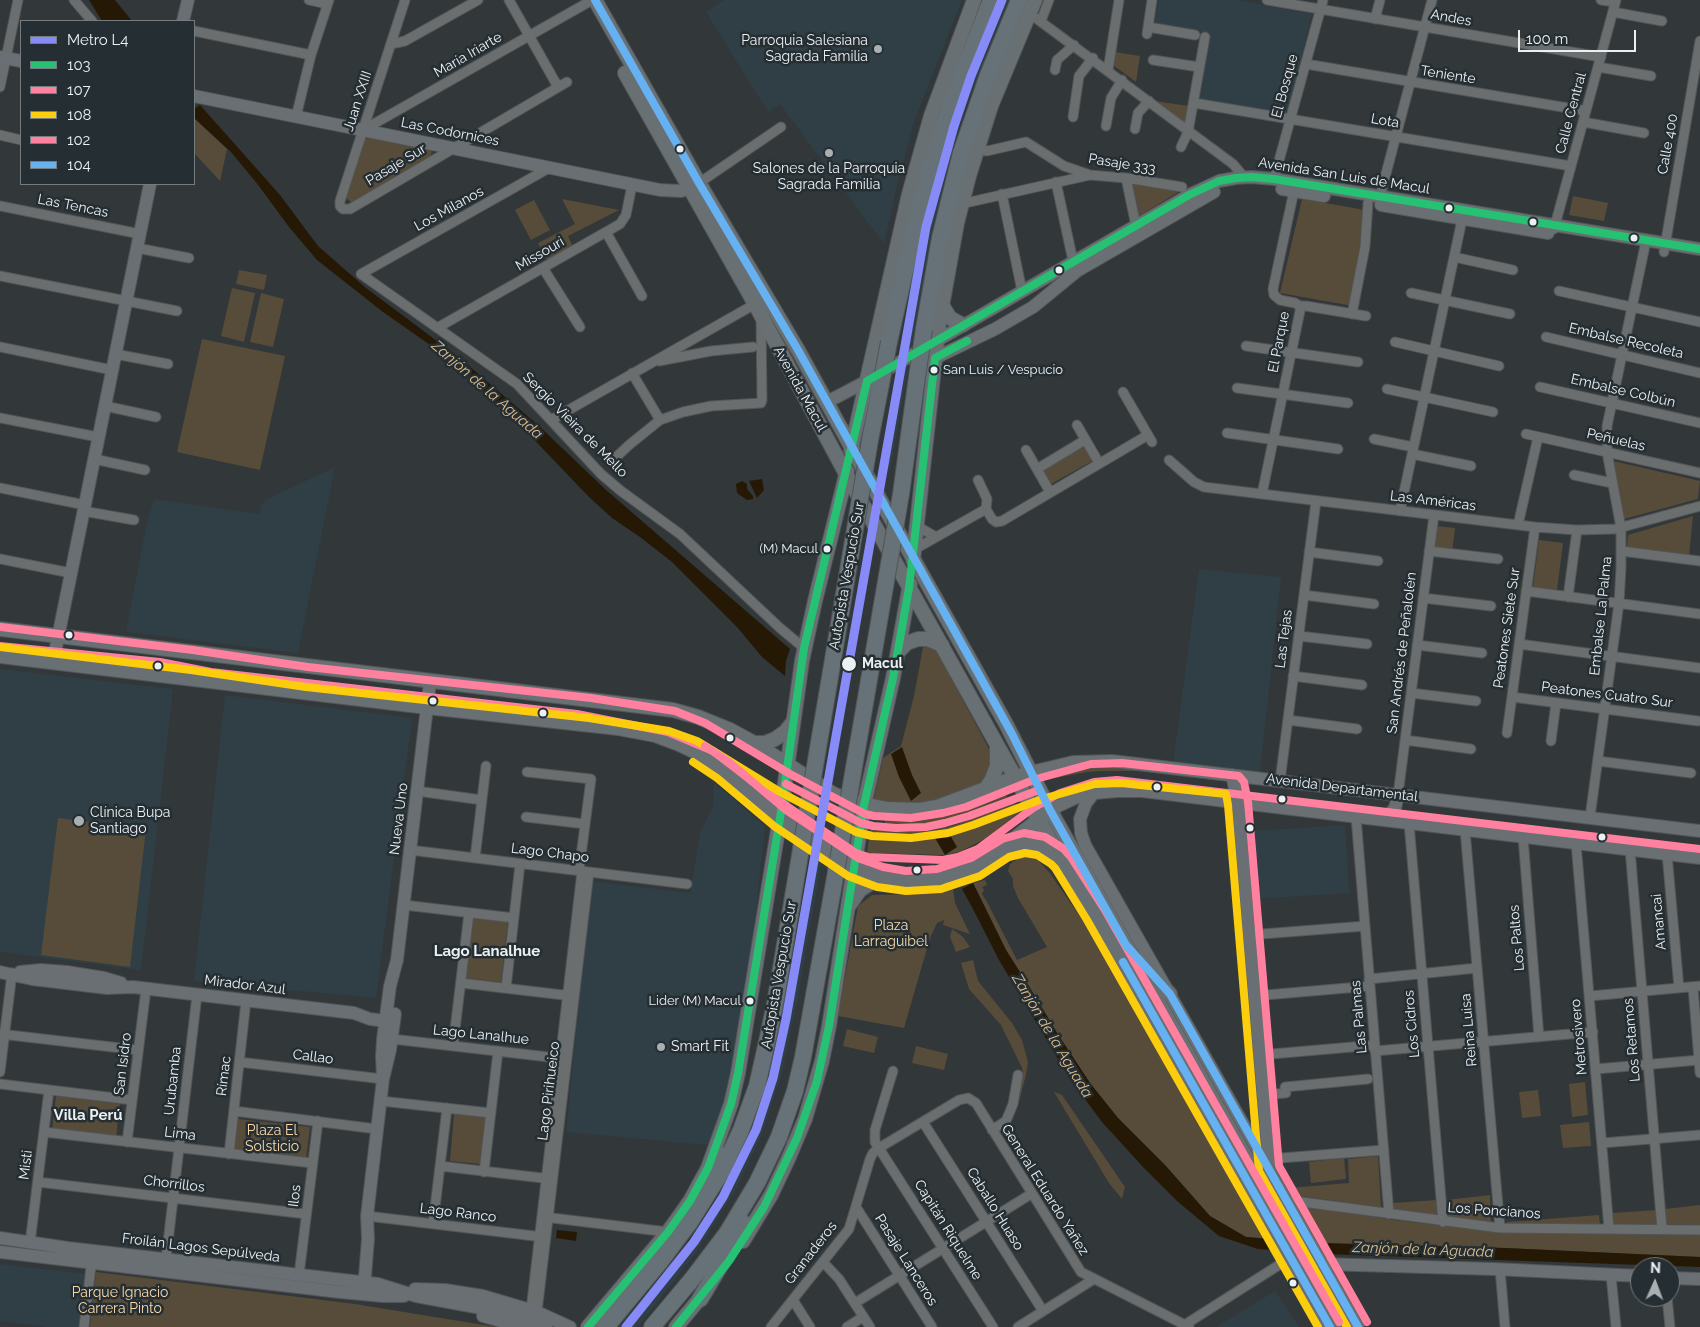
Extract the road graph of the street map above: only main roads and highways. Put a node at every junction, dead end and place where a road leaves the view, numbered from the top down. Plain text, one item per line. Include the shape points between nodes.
1 (974, 0) edge
2 (991, 0) edge
3 (1019, 0) edge
4 (589, 1) edge
5 (1032, 6) edge
6 (695, 185) junction
7 (942, 305) junction
8 (963, 325) road end
9 (874, 383) junction
10 (852, 447) junction
11 (846, 474) junction
12 (914, 553) junction
13 (910, 588) junction
14 (0, 629) edge
15 (942, 645) junction
16 (899, 651) junction
17 (0, 656) edge
18 (793, 722) junction
19 (996, 743) junction
20 (754, 744) junction
21 (787, 765) junction
22 (1030, 772) junction
23 (1016, 778) junction
24 (985, 790) junction
25 (864, 805) junction
26 (1050, 810) junction
27 (780, 818) junction
28 (1039, 820) junction
29 (999, 850) junction
30 (1063, 862) junction
31 (853, 867) junction
32 (880, 877) junction
33 (846, 908) junction
34 (1126, 945) junction
35 (1170, 994) road end
36 (775, 1004) junction
37 (773, 1150) junction
38 (700, 1185) junction
39 (1283, 1233) junction
40 (1293, 1256) junction
41 (700, 1299) junction
42 (1316, 1302) junction
43 (588, 1327) edge
44 (606, 1327) edge
45 (652, 1327) edge
46 (676, 1327) edge
47 (1319, 1327) edge
48 (1330, 1327) edge
49 (1342, 1327) edge

1 - 9 main road via 931,116 908,194
2 - 9 highway, Autopista Vespucio Sur, bridge via 936,148 889,342
3 - 37 highway, bridge via 961,153 940,238 900,494 803,1057 795,1091
4 - 6 main road, Avenida Macul
5 - 7 main road via 977,149 961,204
6 - 10 main road, Avenida Macul via 762,287
6 - 11 main road, Avenida Macul
7 - 8 main road via 950,318
7 - 12 main road
9 - 10 main road
9 - 36 highway, Autopista Vespucio Sur, bridge via 870,440
10 - 11 main road
10 - 12 main road, Avenida Macul
11 - 13 main road, Avenida Macul
11 - 18 main road via 803,655
12 - 13 main road
12 - 22 main road, Avenida Macul
13 - 15 main road, Avenida Macul
13 - 16 main road
14 - 20 main road, Avenida Departamental via 673,710 709,721
15 - 16 main road via 918,639
15 - 19 main road, Avenida Macul
16 - 25 main road
17 - 27 main road, Avenida Departamental via 630,730 691,749 712,762
18 - 20 main road via 778,738
18 - 21 main road
19 - 23 main road, Avenida Macul
19 - 24 main road via 997,766
20 - 21 main road, Avenida Departamental
21 - 25 main road, Avenida Departamental via 834,794
21 - 27 main road
22 - 23 main road, Avenida Departamental
22 - 26 main road, Avenida Macul
23 - 24 main road, Avenida Departamental
23 - 28 main road, Avenida Macul
24 - 25 main road, Avenida Departamental via 920,810
25 - 31 main road
26 - 28 main road, Avenida Departamental
26 - 34 main road, Avenida Macul
27 - 31 main road, Avenida Departamental
27 - 38 main road via 738,1073 723,1129
28 - 29 main road, Avenida Departamental
28 - 30 main road, Avenida Macul
29 - 30 main road via 1031,843 1045,848
29 - 32 main road, Avenida Departamental via 976,867 939,879 906,882
30 - 39 main road, Avenida Macul
31 - 32 main road, Avenida Departamental
31 - 33 main road
32 - 33 main road via 860,890
33 - 41 main road via 826,1042 804,1119 764,1207
34 - 35 main road
34 - 39 main road
36 - 38 highway via 730,1131
36 - 44 highway, Autopista Vespucio Sur via 754,1093 722,1171 679,1238
37 - 41 highway via 752,1210
37 - 45 highway via 727,1233
38 - 43 main road via 668,1232
39 - 40 main road
40 - 42 main road
40 - 49 main road
41 - 46 main road
42 - 47 main road
42 - 48 main road

